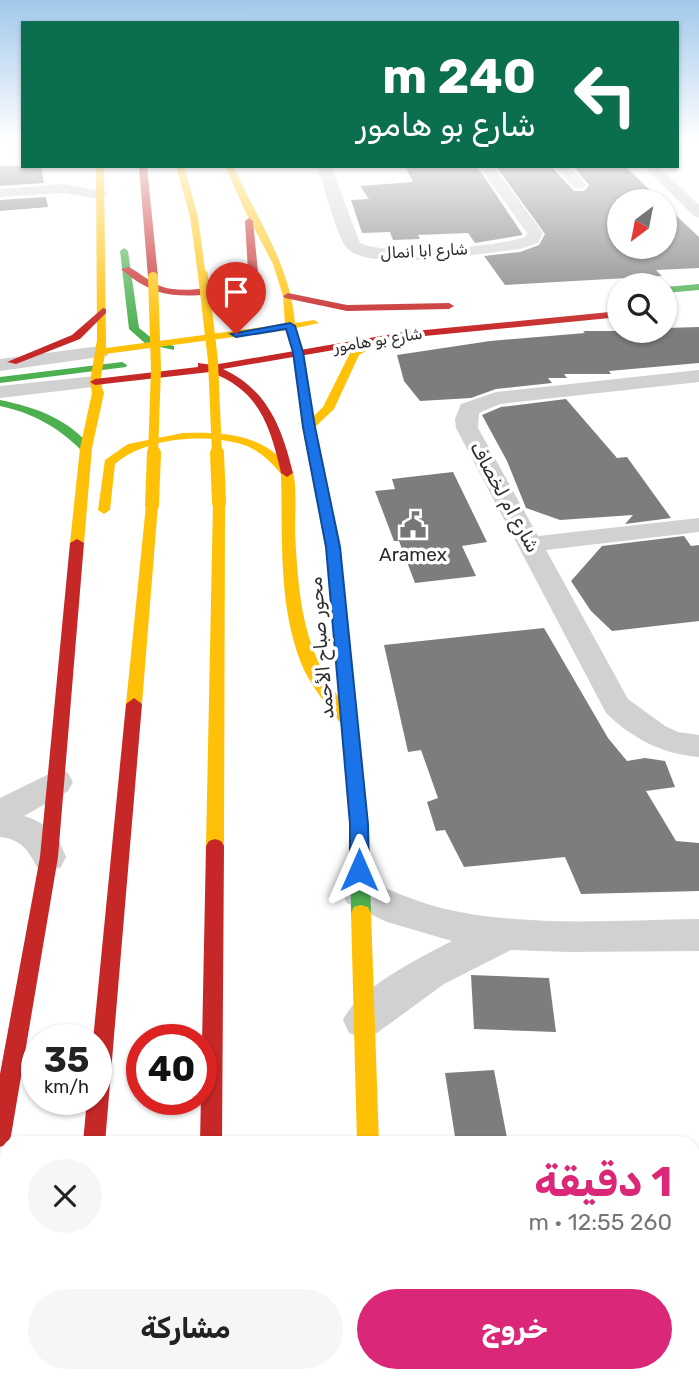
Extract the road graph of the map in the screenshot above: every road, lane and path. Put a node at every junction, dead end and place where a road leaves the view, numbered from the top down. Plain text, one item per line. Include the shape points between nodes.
1 (100, 204) edge
2 (146, 204) edge
3 (191, 204) edge
4 (245, 204) edge
5 (338, 204) edge
6 (514, 204) edge
7 (248, 211) junction
8 (121, 230) dead end
9 (126, 269) junction
10 (699, 287) edge
11 (677, 289) edge
12 (279, 295) junction
13 (510, 308) dead end
14 (103, 311) junction
15 (256, 312) dead end
16 (607, 315) edge
17 (236, 334) junction
18 (294, 338) junction
19 (382, 338) junction
20 (155, 346) junction
21 (211, 358) junction
22 (184, 360) junction
23 (97, 367) junction
24 (2, 369) edge
25 (159, 375) junction
26 (699, 376) edge
27 (0, 393) edge
28 (131, 394) dead end
29 (0, 403) edge
30 (108, 415) dead end
31 (309, 427) junction
32 (86, 448) junction
33 (287, 473) junction
34 (699, 525) edge
35 (102, 526) dead end
36 (531, 544) junction
37 (90, 585) dead end
38 (70, 624) junction
39 (348, 721) junction
40 (699, 746) edge
41 (57, 782) junction
42 (0, 814) edge
43 (0, 824) edge
44 (48, 857) junction
45 (359, 893) junction
46 (507, 935) junction
47 (699, 935) edge
48 (363, 1020) junction
49 (0, 1136) edge
50 (95, 1136) edge
51 (211, 1136) edge
52 (368, 1136) edge

1 - 14 main road
2 - 50 main road, bridge via 156,369 152,505
3 - 51 main road, bridge via 214,361 219,503
4 - 7 main road, محور صباح الأحمد
5 - 6 street, شارع ابا انمال via 353,246 366,253 392,256 532,240 535,233
7 - 9 main road via 253,272 240,284 179,293 160,289
7 - 12 main road, محور صباح الأحمد via 278,264
8 - 9 main road
9 - 20 main road via 134,329
10 - 11 main road
12 - 18 main road, محور صباح الأحمد
12 - 18 main road, شارع بو هامور via 355,309 463,306
13 - 18 main road
14 - 23 main road
14 - 24 main road via 76,337
15 - 17 main road
16 - 19 main road, شارع بو هامور
17 - 18 main road, شارع بو هامور
17 - 20 main road, شارع بو هامور
17 - 21 main road
18 - 19 main road, شارع بو هامور
18 - 21 main road
18 - 31 main road, محور صباح الأحمد
19 - 31 main road via 355,353 328,409
20 - 21 main road
20 - 23 main road, شارع بو هامور
21 - 22 main road
21 - 25 main road
21 - 33 main road via 260,396 278,431
22 - 23 main road via 150,353
22 - 25 main road
23 - 24 street
23 - 25 main road
23 - 27 street
23 - 32 main road via 98,393
25 - 28 main road
26 - 36 street, شارع ام لخصاف via 496,398 469,410 467,428
29 - 32 main road via 28,407 52,418
30 - 32 main road
31 - 39 main road, محور صباح الأحمد via 333,547
32 - 38 main road
33 - 35 main road via 264,450 242,442 188,438 134,445 109,463
33 - 39 main road via 293,585 304,644 323,690
34 - 36 street
36 - 40 street, شارع ام لخصاف via 617,706 659,738
37 - 38 main road
38 - 41 main road
39 - 45 main road, محور صباح الأحمد via 359,824
41 - 42 street
41 - 44 main road
43 - 44 street via 34,834 42,840
44 - 49 main road
45 - 46 street via 433,924
45 - 48 main road, محور صباح الأحمد
46 - 47 street
46 - 48 street via 438,965
48 - 52 main road, محور صباح الأحمد

